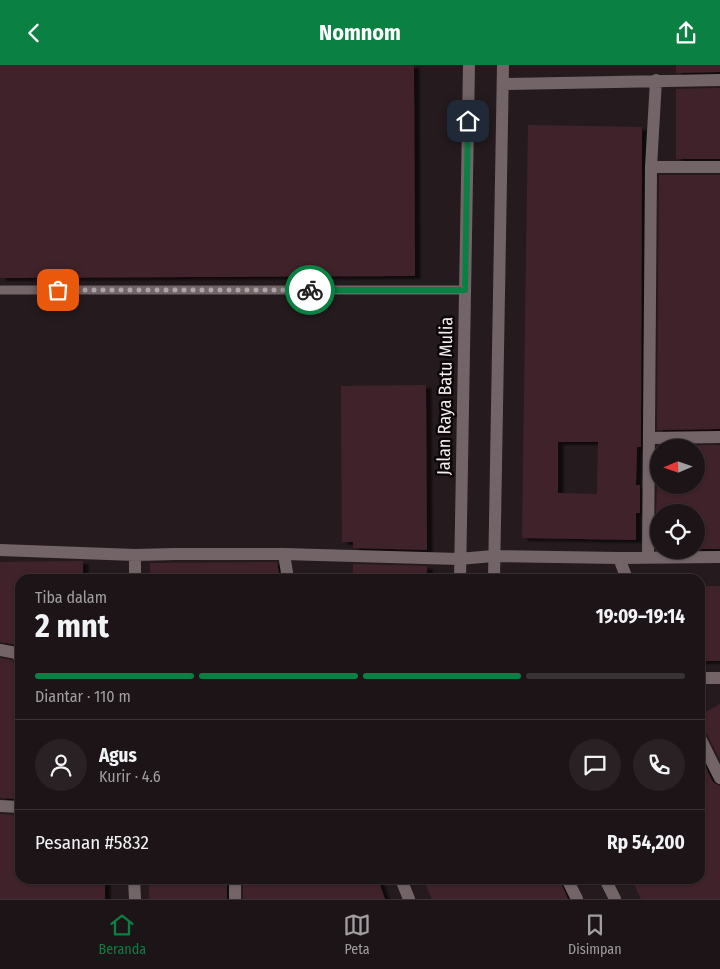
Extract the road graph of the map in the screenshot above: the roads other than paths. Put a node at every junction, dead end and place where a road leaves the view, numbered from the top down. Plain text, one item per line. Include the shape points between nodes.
1 (469, 65) edge
2 (502, 65) edge
3 (656, 80) junction
4 (720, 80) edge
5 (502, 84) junction
6 (651, 167) junction
7 (720, 167) edge
8 (0, 290) edge
9 (465, 290) junction
10 (720, 437) edge
11 (648, 438) junction
12 (0, 550) edge
13 (284, 554) junction
14 (135, 555) junction
15 (493, 556) junction
16 (648, 557) junction
17 (720, 557) edge
18 (618, 558) junction
19 (459, 559) junction
20 (135, 574) edge
21 (287, 574) edge
22 (460, 574) edge
23 (494, 574) edge
24 (625, 574) edge
25 (0, 650) edge
26 (15, 653) edge
27 (720, 677) edge
28 (705, 678) edge
29 (705, 748) edge
30 (720, 778) edge
31 (0, 806) edge
32 (15, 807) edge
33 (134, 884) edge
34 (235, 884) edge
35 (402, 884) edge
36 (570, 884) edge
37 (608, 884) edge
38 (135, 899) edge
39 (235, 899) edge
40 (409, 899) edge
41 (577, 899) edge
42 (615, 899) edge

1 - 9 street, Jalan Raya Batu Mulia
2 - 5 street
3 - 4 street
3 - 5 street
3 - 6 street
5 - 15 street
6 - 7 street
6 - 11 street
8 - 9 lane
9 - 19 street, Jalan Raya Batu Mulia
10 - 11 street
11 - 16 street
12 - 14 street
13 - 14 street
13 - 19 street
13 - 21 street
14 - 20 street
15 - 18 street
15 - 19 street
15 - 23 street
16 - 17 street
16 - 18 street
18 - 24 street
19 - 22 street, Jalan Raya Batu Mulia
25 - 26 street
27 - 28 street
29 - 30 street
31 - 32 street
33 - 38 street
34 - 39 street
35 - 40 street
36 - 41 street
37 - 42 street

